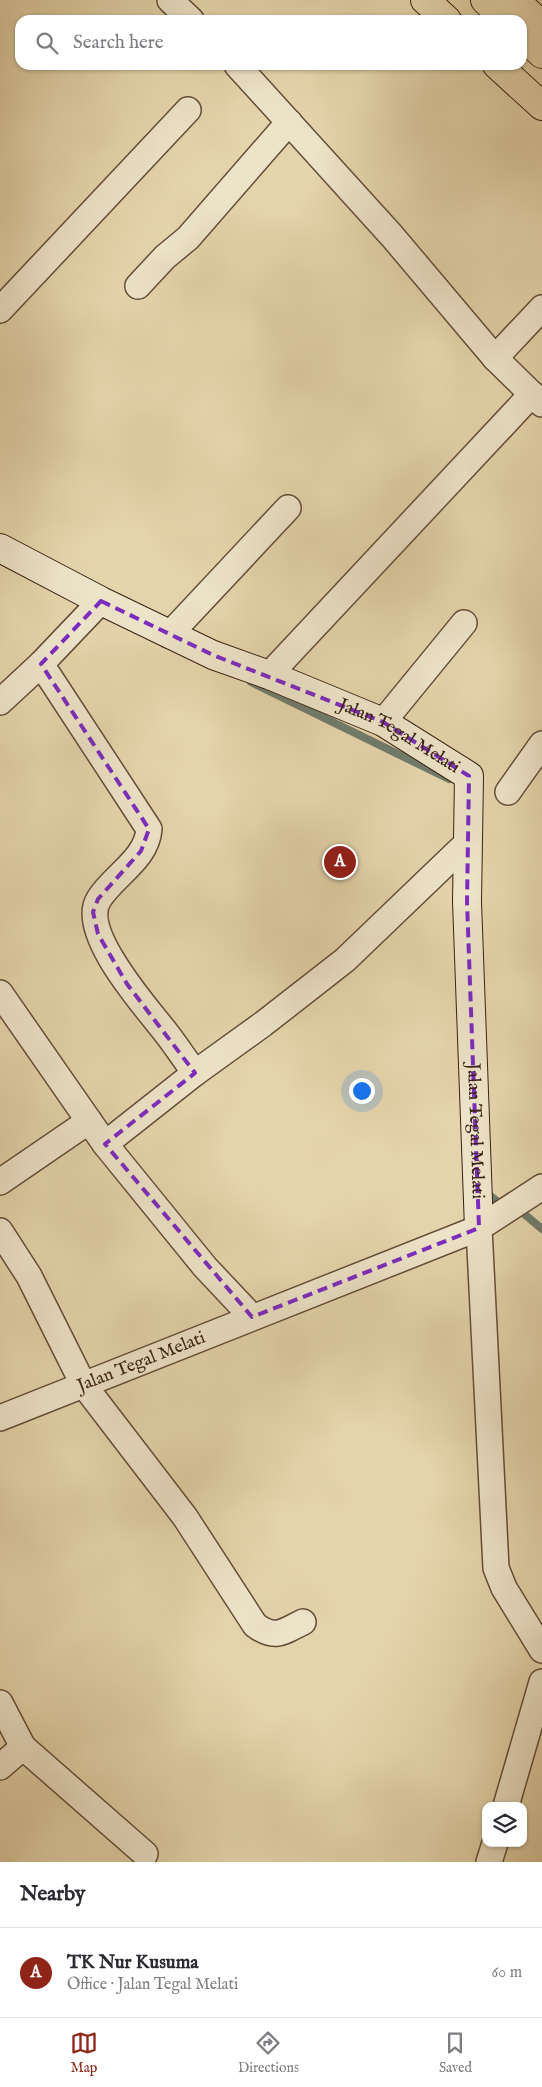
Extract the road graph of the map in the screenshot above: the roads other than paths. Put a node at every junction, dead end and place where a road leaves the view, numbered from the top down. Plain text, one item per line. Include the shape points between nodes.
1 (170, 0) edge
2 (425, 0) edge
3 (485, 0) edge
4 (515, 0) edge
5 (186, 15) edge
6 (442, 15) edge
7 (501, 15) edge
8 (542, 26) edge
9 (527, 40) edge
10 (542, 54) edge
11 (242, 70) edge
12 (502, 70) edge
13 (542, 106) edge
14 (188, 110) dead end
15 (289, 122) junction
16 (138, 286) dead end
17 (542, 308) edge
18 (0, 310) edge
19 (495, 358) junction
20 (537, 399) edge
21 (288, 508) dead end
22 (0, 548) edge
23 (101, 601) junction
24 (464, 622) dead end
25 (169, 635) junction
26 (42, 664) junction
27 (269, 675) junction
28 (0, 702) edge
29 (383, 722) junction
30 (542, 744) edge
31 (508, 792) dead end
32 (468, 842) junction
33 (0, 993) edge
34 (195, 1073) junction
35 (89, 1122) junction
36 (105, 1144) junction
37 (0, 1182) edge
38 (542, 1187) edge
39 (479, 1228) junction
40 (0, 1231) edge
41 (252, 1317) junction
42 (83, 1384) junction
43 (0, 1418) edge
44 (303, 1622) dead end
45 (540, 1643) edge
46 (542, 1682) edge
47 (0, 1703) edge
48 (22, 1746) junction
49 (0, 1767) edge
50 (507, 1802) edge
51 (494, 1847) edge
52 (144, 1854) dead end
53 (490, 1862) edge

1 - 5 street
2 - 6 highway
3 - 7 highway
4 - 8 highway
9 - 10 highway
11 - 15 street
12 - 13 highway
14 - 18 street
15 - 16 street via 188,238
15 - 19 street via 392,236
17 - 19 street
19 - 20 street
20 - 27 street
21 - 25 street
22 - 23 street, Jalan Tegal Melati
23 - 25 street, Jalan Tegal Melati
23 - 26 street
24 - 29 street
25 - 27 street, Jalan Tegal Melati
26 - 28 street
26 - 34 street via 149,829 148,840 141,852 98,899 93,912 98,934 127,984
27 - 29 street, Jalan Tegal Melati
29 - 32 street, Jalan Tegal Melati via 469,776
30 - 31 street
32 - 34 street via 345,960
32 - 39 street, Jalan Tegal Melati via 467,902
33 - 35 street
34 - 36 street
35 - 36 street
35 - 37 street
36 - 41 street via 205,1267
38 - 39 street
39 - 41 street, Jalan Tegal Melati
39 - 45 street, Jalan Tegal Melati via 496,1568 504,1588
40 - 42 street via 29,1276
41 - 42 street, Jalan Tegal Melati
42 - 43 street, Jalan Tegal Melati
42 - 44 street via 185,1516 255,1625 265,1633 278,1634
46 - 50 street
47 - 48 street
48 - 49 street
48 - 52 street
51 - 53 street

